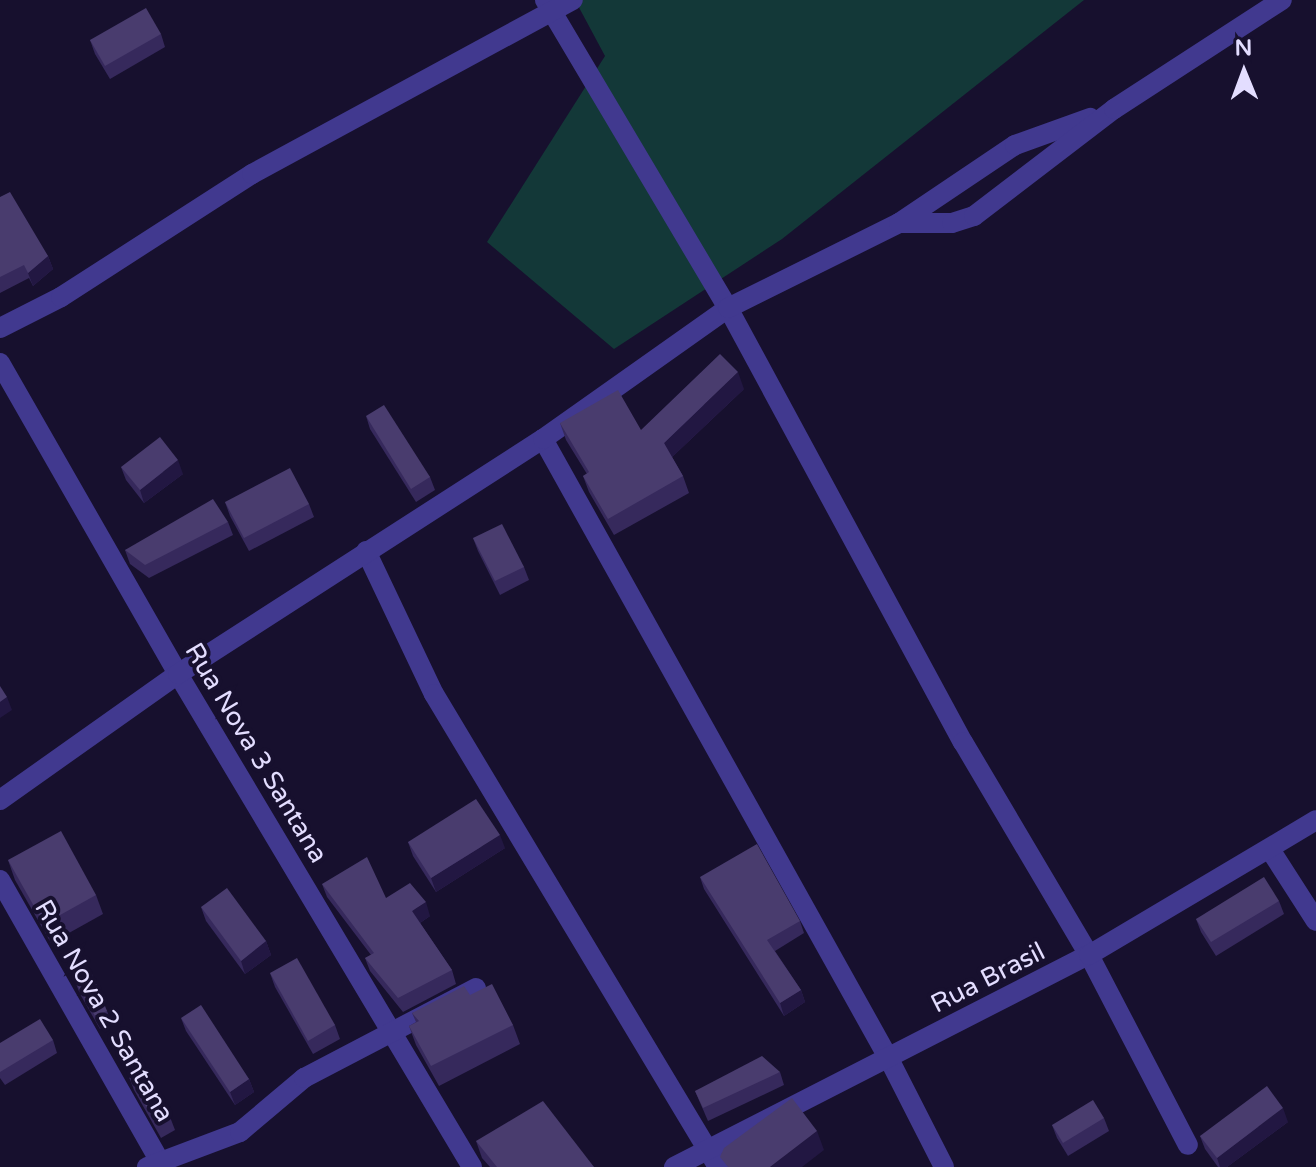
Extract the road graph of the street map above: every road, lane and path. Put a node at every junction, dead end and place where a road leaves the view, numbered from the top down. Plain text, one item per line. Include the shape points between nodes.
1 (573, 0) edge
2 (1282, 0) edge
3 (548, 6) edge
4 (1114, 109) junction
5 (899, 223) junction
6 (728, 308) junction
7 (0, 328) edge
8 (0, 363) edge
9 (543, 439) junction
10 (366, 551) junction
11 (178, 674) junction
12 (0, 800) edge
13 (1316, 820) edge
14 (1271, 851) junction
15 (0, 880) edge
16 (1316, 921) edge
17 (1089, 955) junction
18 (476, 988) edge
19 (392, 1028) junction
20 (889, 1059) junction
21 (1188, 1145) dead end
22 (708, 1146) junction
23 (156, 1165) edge
24 (472, 1167) edge
25 (674, 1167) edge
26 (718, 1167) edge
27 (944, 1167) edge

1 - 3 street
2 - 4 street
3 - 6 street
3 - 7 street via 252,174 61,297
4 - 5 street via 1015,145
4 - 5 street via 974,216 952,223
5 - 6 street
6 - 9 street
6 - 17 street via 963,742
8 - 11 street, Rua Nova 3 Santana
9 - 10 street
9 - 20 street
10 - 11 street
10 - 22 street via 434,694
11 - 12 street
11 - 19 street, Rua Nova 3 Santana
13 - 14 street, Rua Brasil
14 - 16 street
14 - 17 street, Rua Brasil
15 - 23 street, Rua Nova 2 Santana
17 - 20 street, Rua Brasil
17 - 21 street
18 - 19 street
19 - 23 street via 304,1078 240,1132
19 - 24 street, Rua Nova 3 Santana
20 - 22 street, Rua Brasil
20 - 27 street
22 - 25 street, Rua Brasil
22 - 26 street

